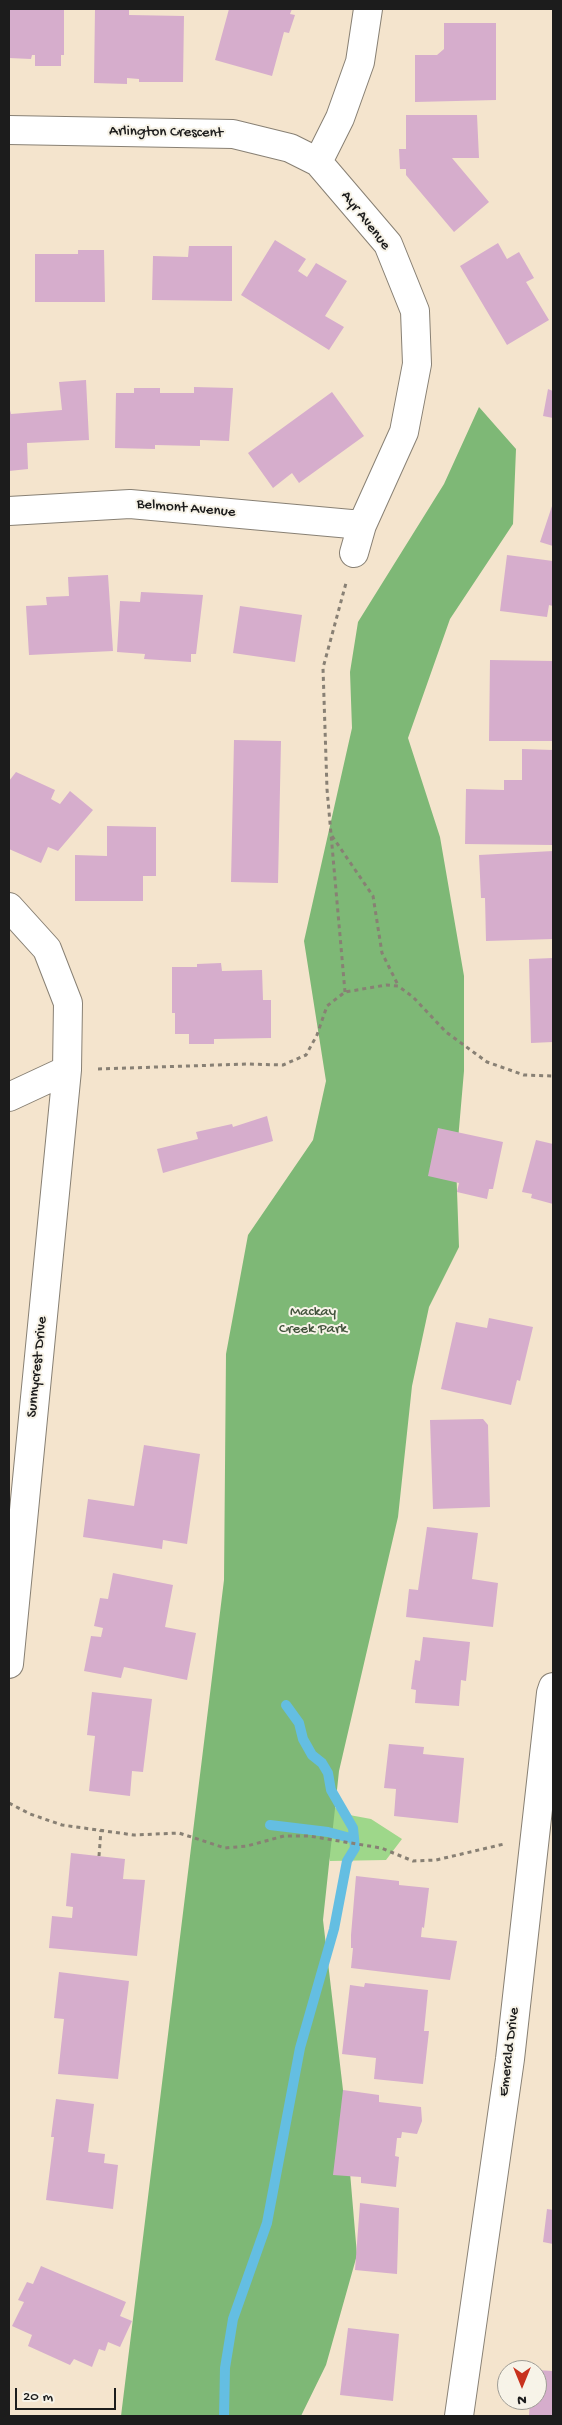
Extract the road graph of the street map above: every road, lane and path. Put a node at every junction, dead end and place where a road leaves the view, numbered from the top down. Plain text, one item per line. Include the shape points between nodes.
1 (368, 9) edge
2 (9, 130) edge
3 (318, 162) junction
4 (9, 511) edge
5 (362, 525) junction
6 (354, 553) joint
7 (332, 836) junction
8 (9, 907) edge
9 (398, 986) junction
10 (345, 992) junction
11 (67, 1070) junction
12 (553, 1076) edge
13 (9, 1097) edge
14 (9, 1664) edge
15 (553, 1688) edge
16 (9, 1802) edge
17 (102, 1830) junction
18 (534, 1842) junction
19 (98, 1856) dead end
20 (459, 2416) edge

1 - 3 street via 360,62 340,118
2 - 3 street, Arlington Crescent via 233,134 290,148
3 - 5 street, Ayr Avenue via 388,244 414,311 417,364 404,432
4 - 5 street, Belmont Avenue via 130,504
5 - 6 street, Ayr Avenue
6 - 7 path via 323,668
7 - 9 path via 373,896 382,953
7 - 10 path
8 - 11 street, Sunnycrest Drive via 47,949 68,1003
9 - 10 path
9 - 12 path via 446,1032 487,1062 524,1075
10 - 11 path via 327,1006 306,1055 284,1065
11 - 13 street
11 - 14 street, Sunnycrest Drive
15 - 18 street, Emerald Drive
16 - 17 path via 30,1814 62,1825
17 - 18 path via 134,1834 179,1833 225,1848 284,1836 309,1836 380,1848 413,1860 436,1860 504,1844
17 - 19 path
18 - 20 street, Emerald Drive via 510,2059

